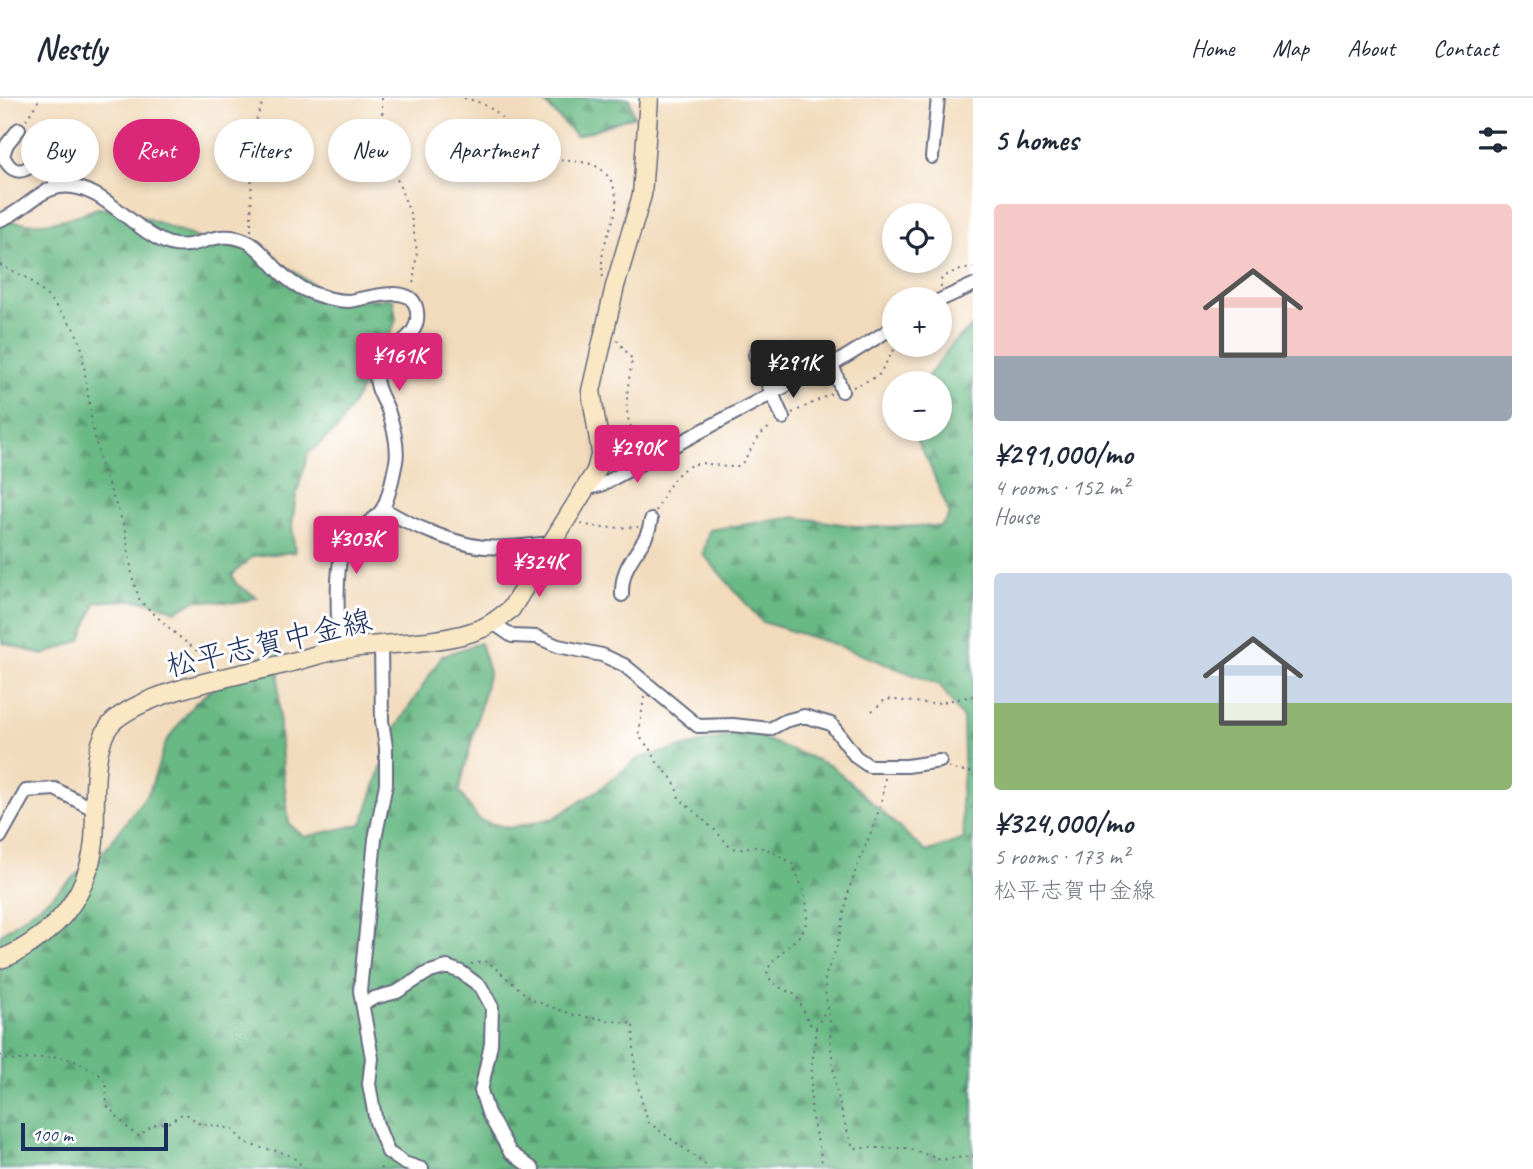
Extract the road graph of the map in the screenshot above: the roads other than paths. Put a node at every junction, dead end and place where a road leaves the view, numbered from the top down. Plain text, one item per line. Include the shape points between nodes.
1 (649, 98) edge
2 (938, 98) edge
3 (19, 129) road end
4 (932, 157) dead end
5 (56, 188) junction
6 (0, 220) edge
7 (973, 285) edge
8 (952, 294) edge
9 (882, 334) edge
10 (755, 355) dead end
11 (832, 364) junction
12 (842, 391) road end
13 (771, 393) junction
14 (783, 418) road end
15 (585, 489) junction
16 (383, 508) junction
17 (651, 520) road end
18 (551, 543) junction
19 (622, 595) dead end
20 (493, 623) junction
21 (382, 644) junction
22 (340, 649) junction
23 (940, 761) road end
24 (95, 810) junction
25 (0, 837) edge
26 (0, 959) edge
27 (363, 1004) junction
28 (422, 1169) edge
29 (533, 1169) edge

1 - 15 main road, 松平志賀中金線 via 642,195 591,391 601,452
2 - 4 street
3 - 5 street via 2,155 6,163 21,171 37,162 49,147
5 - 6 street
5 - 16 street via 74,187 97,196 170,244 235,236 251,243 282,275 326,298 346,301 386,293 411,300 418,314 416,326 377,369 397,458
7 - 8 street
9 - 11 street
10 - 13 street
11 - 12 street
11 - 13 street
13 - 14 street
13 - 15 street via 601,485
15 - 18 main road, 松平志賀中金線
16 - 18 street via 466,544
16 - 22 street via 345,544 340,571
17 - 19 street via 649,532 628,562
18 - 20 main road, 松平志賀中金線 via 511,609
20 - 21 main road, 松平志賀中金線 via 468,634
20 - 23 street via 512,636 537,637 624,665 698,726 771,729 804,716 831,724 856,757 869,766
21 - 22 main road, 松平志賀中金線
21 - 27 street via 386,784 375,839 360,991
22 - 24 main road, 松平志賀中金線 via 227,677 131,708 113,721 104,737 98,756
24 - 25 street via 55,789 26,791
24 - 26 main road, 松平志賀中金線 via 86,877 67,912 29,945
27 - 28 street via 376,1122 388,1152
27 - 29 street via 447,967 481,987 492,1007 491,1044 481,1091 510,1152

